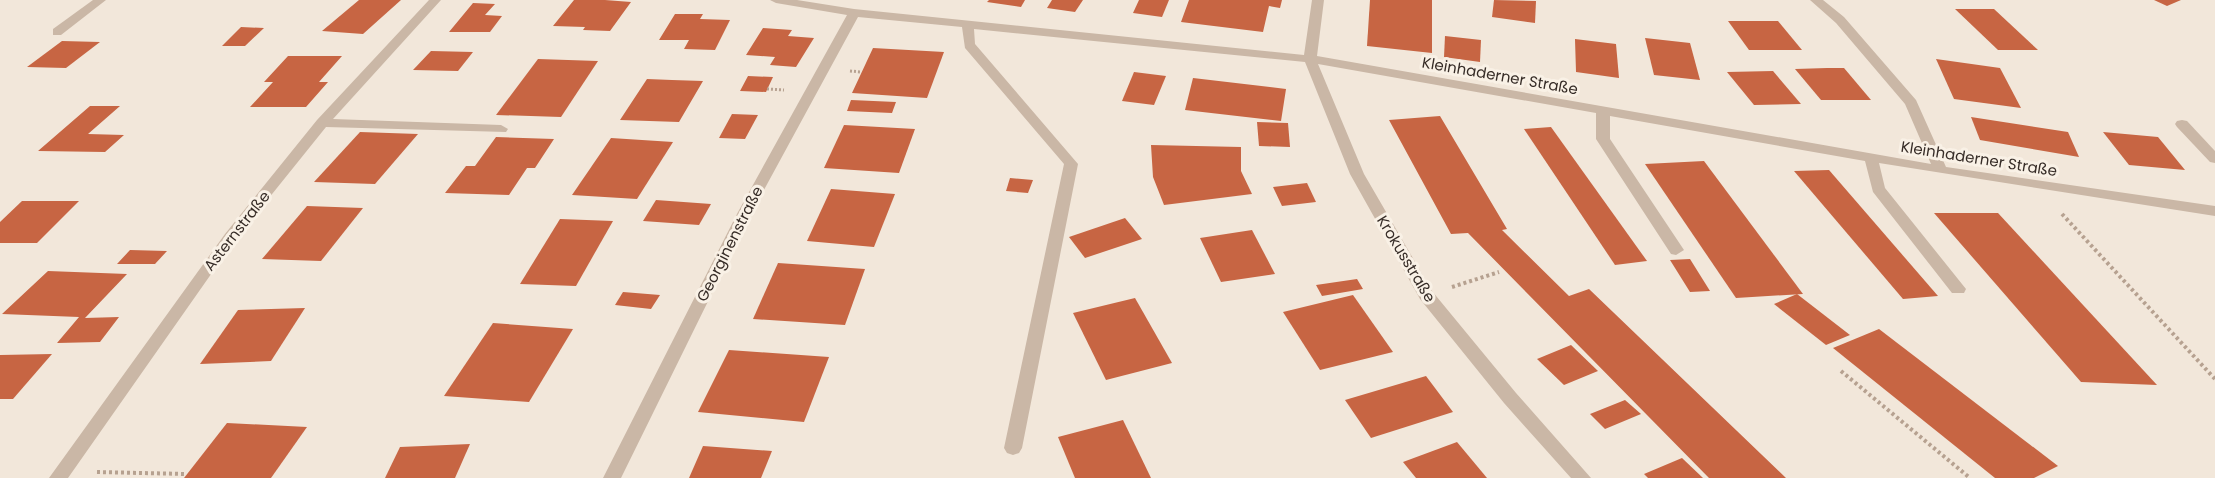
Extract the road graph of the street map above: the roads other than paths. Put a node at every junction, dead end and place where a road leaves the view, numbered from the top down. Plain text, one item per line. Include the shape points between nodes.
1 (100, 0) edge
2 (435, 0) edge
3 (776, 0) edge
4 (1318, 0) edge
5 (1816, 0) edge
6 (854, 13) junction
7 (968, 24) junction
8 (57, 32) dead end
9 (1310, 59) junction
10 (1603, 110) junction
11 (322, 123) junction
12 (2182, 124) dead end
13 (501, 129) dead end
14 (1871, 158) junction
15 (2215, 159) edge
16 (1941, 170) junction
17 (2215, 211) edge
18 (1676, 250) dead end
19 (1958, 289) dead end
20 (1013, 448) dead end
21 (60, 475) edge
22 (612, 478) edge
23 (1582, 478) edge

1 - 8 street
2 - 11 street, Asternstraße
3 - 6 street, Kleinhaderner Straße
4 - 9 street, Krokusstraße
5 - 16 street via 1840,20 1911,103
6 - 7 street, Kleinhaderner Straße
6 - 22 street, Georginenstraße via 745,212
7 - 9 street, Kleinhaderner Straße
7 - 20 street via 969,45 1071,164
9 - 10 street, Kleinhaderner Straße
9 - 23 street, Krokusstraße via 1357,174 1426,295
10 - 14 street, Kleinhaderner Straße
10 - 18 street via 1603,139
11 - 13 street
11 - 21 street, Asternstraße via 230,237
12 - 15 street
14 - 16 street, Kleinhaderner Straße
14 - 19 street via 1878,189
16 - 17 street, Kleinhaderner Straße

